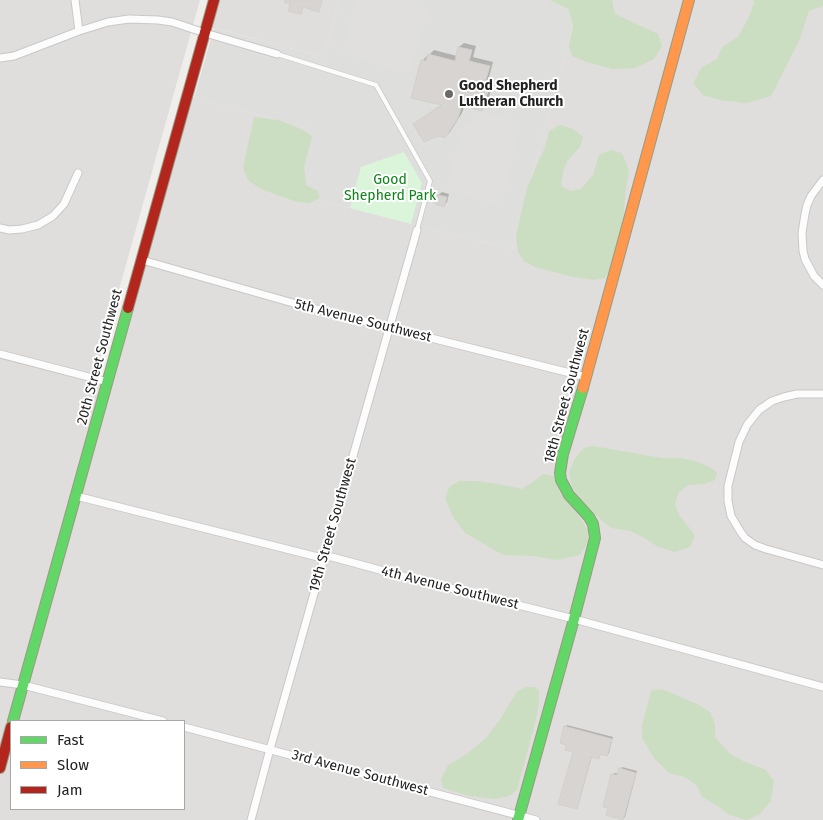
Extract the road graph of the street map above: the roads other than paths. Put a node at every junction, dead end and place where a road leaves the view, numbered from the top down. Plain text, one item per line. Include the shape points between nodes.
1 (75, 0) edge
2 (214, 0) edge
3 (689, 0) edge
4 (79, 31) junction
5 (205, 34) junction
6 (277, 54) joint
7 (0, 58) edge
8 (78, 173) dead end
9 (823, 180) edge
10 (0, 228) edge
11 (417, 230) joint
12 (142, 260) junction
13 (823, 285) edge
14 (390, 327) junction
15 (0, 354) edge
16 (586, 377) junction
17 (108, 382) junction
18 (823, 394) edge
19 (76, 496) junction
20 (324, 557) junction
21 (823, 565) edge
22 (574, 619) junction
23 (0, 682) edge
24 (23, 685) junction
25 (823, 687) edge
26 (13, 720) edge
27 (159, 720) edge
28 (185, 727) edge
29 (10, 731) edge
30 (270, 749) junction
31 (0, 768) edge
32 (519, 818) edge
33 (251, 820) edge
34 (536, 820) edge

1 - 4 street
2 - 5 street, 20th Street Southwest
3 - 16 street, 18th Street Southwest
4 - 5 street via 118,20 149,19 172,22
4 - 7 street via 14,56
5 - 6 street
5 - 12 street, 20th Street Southwest
6 - 11 lane via 376,85 430,181
8 - 10 street via 64,204 53,216 22,229
9 - 13 street via 807,205 802,233 805,259
11 - 14 street, 19th Street Southwest
12 - 14 street, 5th Avenue Southwest
12 - 17 street, 20th Street Southwest
14 - 16 street, 5th Avenue Southwest
14 - 20 street, 19th Street Southwest
15 - 17 street
16 - 22 street, 18th Street Southwest via 560,473 569,495 589,517 595,538
17 - 19 street, 20th Street Southwest
18 - 21 street via 784,396 759,410 747,425 740,442 728,486 728,501 731,516 740,531 755,545
19 - 20 street, 4th Avenue Southwest
19 - 24 street, 20th Street Southwest
20 - 22 street, 4th Avenue Southwest
20 - 30 street, 19th Street Southwest
22 - 25 street, 4th Avenue Southwest
22 - 32 street, 18th Street Southwest
23 - 24 street
24 - 26 street, 20th Street Southwest
24 - 27 street
28 - 30 street, 3rd Avenue Southwest
29 - 31 street
30 - 32 street, 3rd Avenue Southwest
30 - 33 street, 19th Street Southwest
32 - 34 street, 3rd Avenue Southwest

